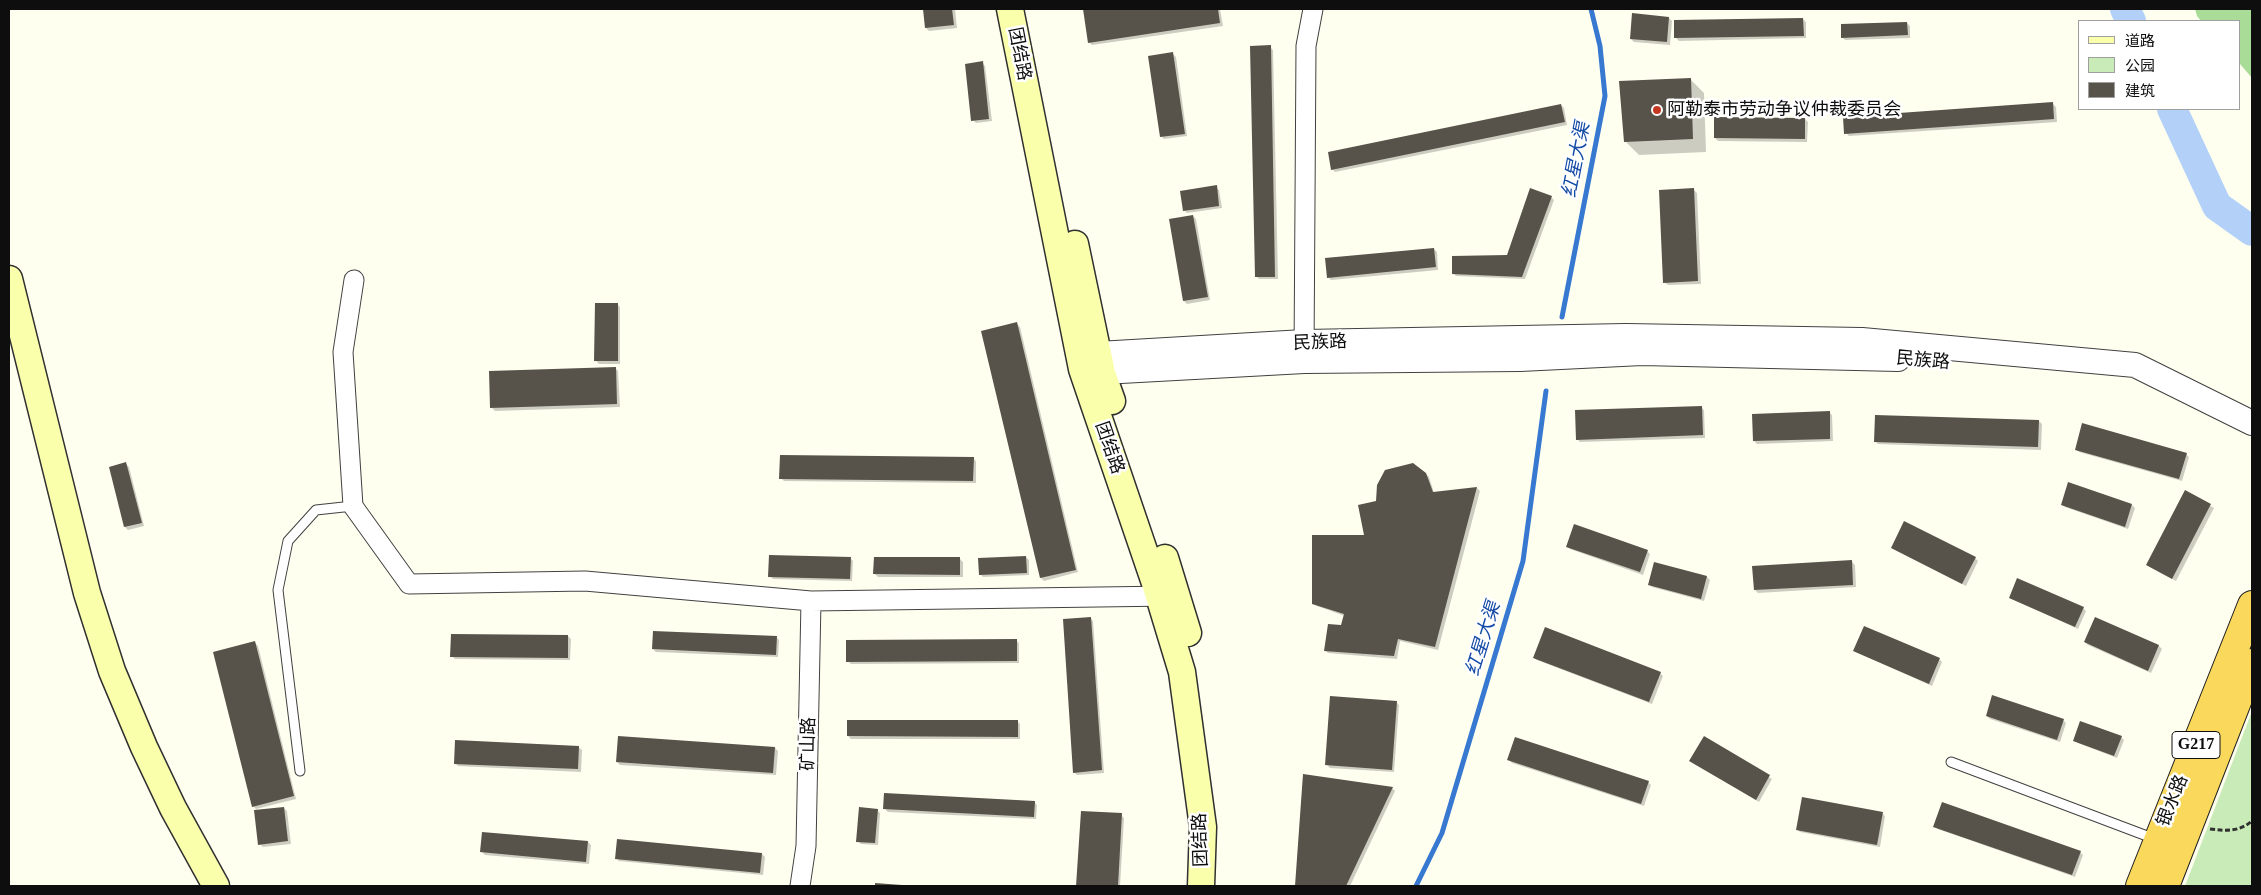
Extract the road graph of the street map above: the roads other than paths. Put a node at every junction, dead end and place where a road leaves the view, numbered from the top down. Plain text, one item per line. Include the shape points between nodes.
1 (1010, 9) edge
2 (1027, 9) edge
3 (1314, 9) edge
4 (9, 279) edge
5 (354, 280) dead end
6 (1582, 347) junction
7 (9, 348) edge
8 (1304, 352) junction
9 (1091, 363) junction
10 (2252, 424) edge
11 (2252, 440) edge
12 (353, 506) junction
13 (1168, 596) junction
14 (811, 601) junction
15 (2252, 605) edge
16 (2252, 663) edge
17 (1951, 762) dead end
18 (300, 771) dead end
19 (2157, 840) junction
20 (200, 886) edge
21 (216, 886) edge
22 (800, 886) edge
23 (1201, 886) edge
24 (1218, 886) edge
25 (2140, 886) edge
26 (2165, 886) edge

1 - 9 main road, 团结路
2 - 9 main road, 团结路
3 - 8 street via 1306,46
4 - 21 main road via 87,593 112,671 144,746
5 - 12 street via 343,352
6 - 8 street, 民族路
6 - 10 street, 民族路 via 1862,340 2135,365
6 - 11 street, 民族路 via 1642,353 1881,357 2130,381
7 - 20 main road via 60,557 84,639 143,781
8 - 9 street, 民族路
9 - 13 main road, 团结路
12 - 14 street via 409,584 586,581
12 - 18 lane via 316,510 288,541 278,590
13 - 14 street
13 - 23 main road, 团结路 via 1203,827
13 - 24 main road, 团结路 via 1198,668 1219,826
14 - 22 street, 矿山路 via 806,846
15 - 19 highway, 银水路 / G217
16 - 26 highway, 银水路 / G217
17 - 19 lane
19 - 25 highway, 银水路 / G217

